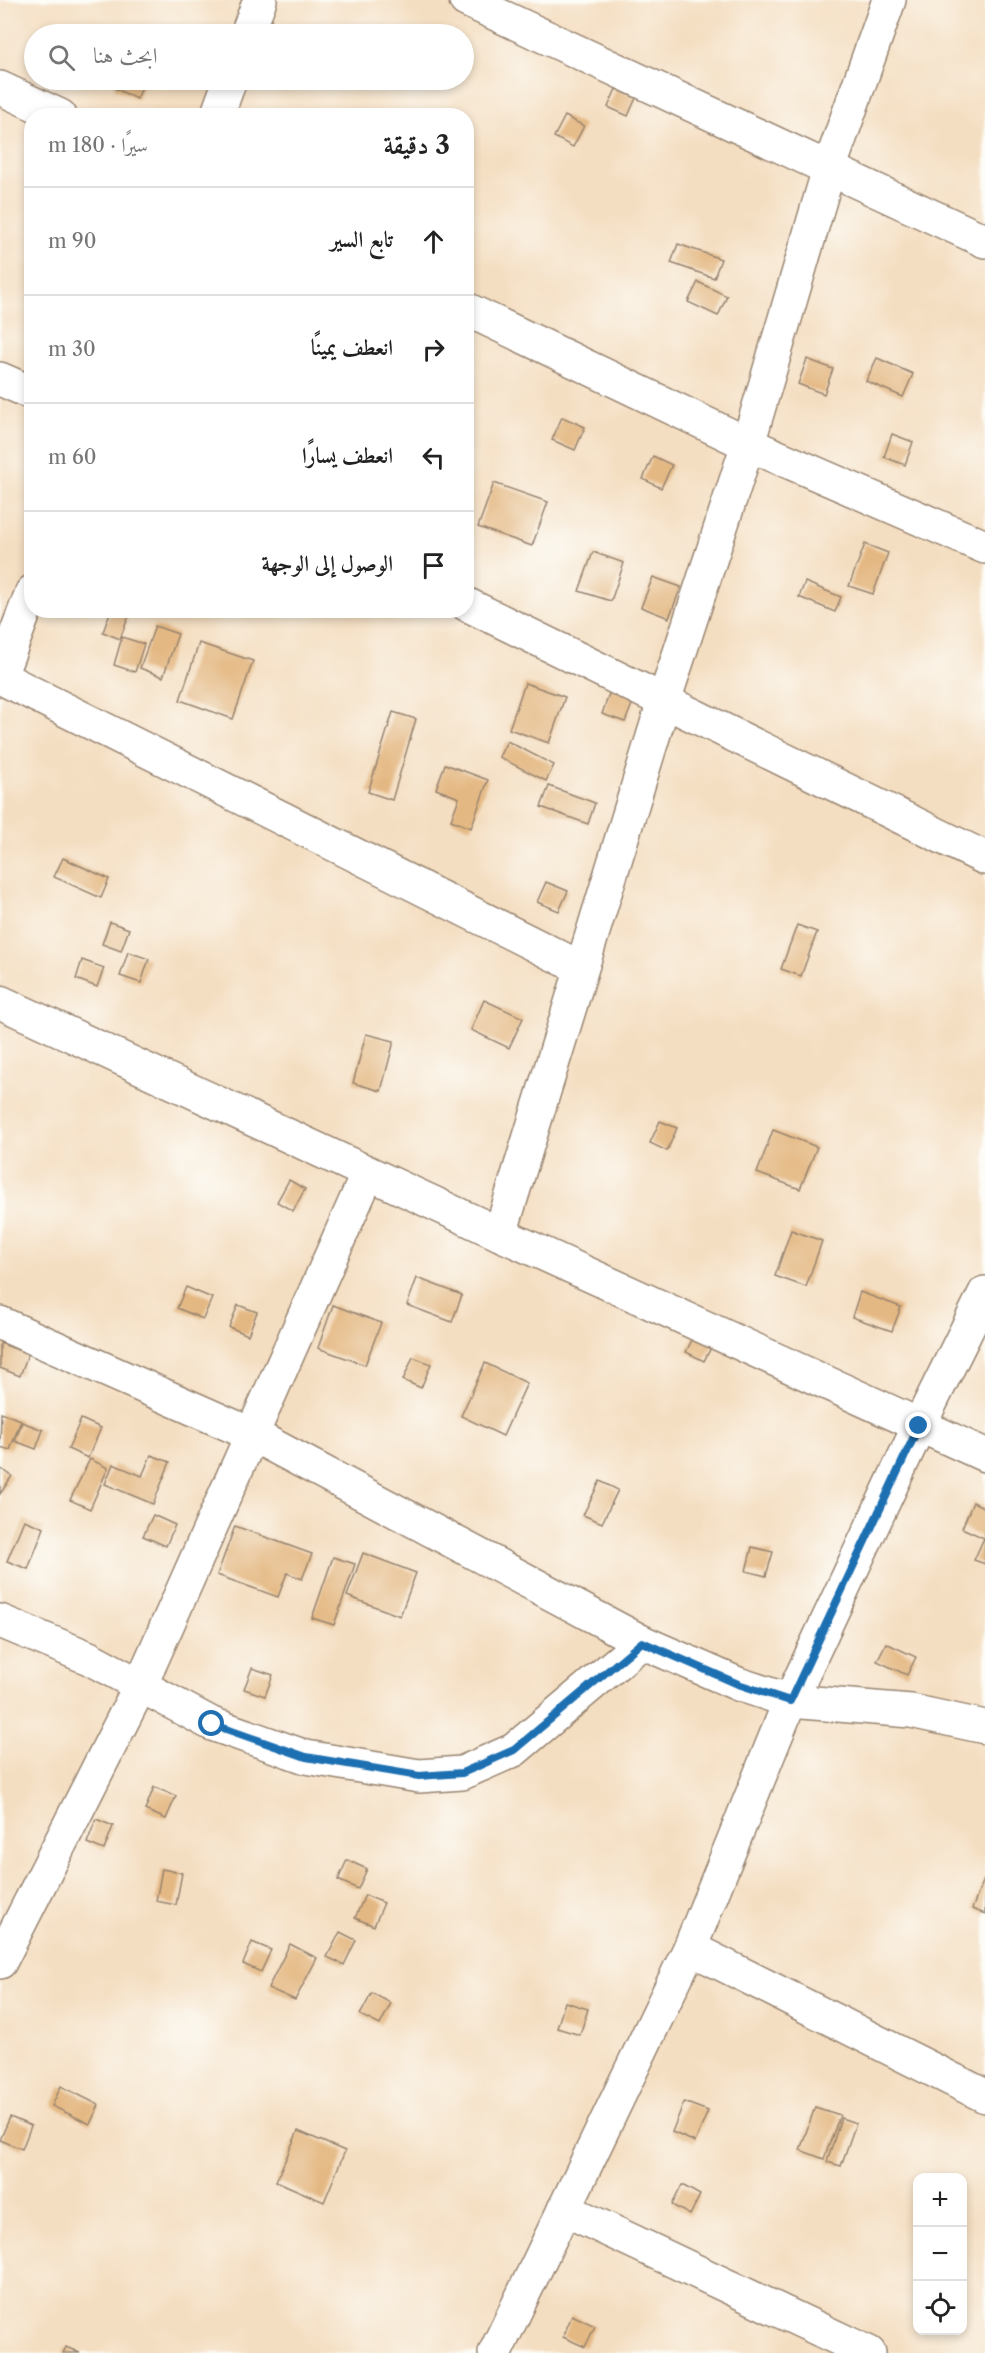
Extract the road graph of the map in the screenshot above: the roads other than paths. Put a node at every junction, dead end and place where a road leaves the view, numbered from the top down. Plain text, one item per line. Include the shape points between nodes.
1 (260, 0) edge
2 (466, 0) edge
3 (889, 0) edge
4 (251, 24) edge
5 (0, 88) edge
6 (226, 90) edge
7 (43, 108) edge
8 (220, 108) edge
9 (829, 169) junction
10 (985, 241) edge
11 (474, 313) edge
12 (0, 379) edge
13 (24, 390) edge
14 (748, 444) junction
15 (985, 547) edge
16 (474, 608) edge
17 (24, 613) edge
18 (0, 676) edge
19 (664, 700) junction
20 (985, 858) edge
21 (581, 968) junction
22 (0, 1002) edge
23 (368, 1173) junction
24 (500, 1234) junction
25 (985, 1293) edge
26 (0, 1323) edge
27 (919, 1426) junction
28 (253, 1435) junction
29 (985, 1455) edge
30 (0, 1621) edge
31 (642, 1642) junction
32 (141, 1684) junction
33 (790, 1701) junction
34 (985, 1727) edge
35 (4, 1945) edge
36 (690, 1948) junction
37 (985, 2096) edge
38 (564, 2209) junction
39 (495, 2353) edge
40 (868, 2353) edge

1 - 4 street
2 - 9 street
3 - 9 street
5 - 7 street
6 - 8 street
9 - 10 street
9 - 14 street
11 - 14 street
12 - 13 street
14 - 15 street
14 - 19 street
16 - 19 street
17 - 18 street
18 - 21 street
19 - 20 street
19 - 21 street
21 - 24 street
22 - 23 street
23 - 24 street
23 - 28 street
24 - 27 street
25 - 27 street
26 - 28 street
27 - 29 street
27 - 33 street
28 - 31 street
28 - 32 street
30 - 32 street
31 - 32 street via 514,1750 462,1773 419,1776 306,1757 212,1724
31 - 33 street via 738,1684
32 - 35 street
33 - 34 street via 911,1711
33 - 36 street
36 - 37 street
36 - 38 street
38 - 39 street
38 - 40 street

